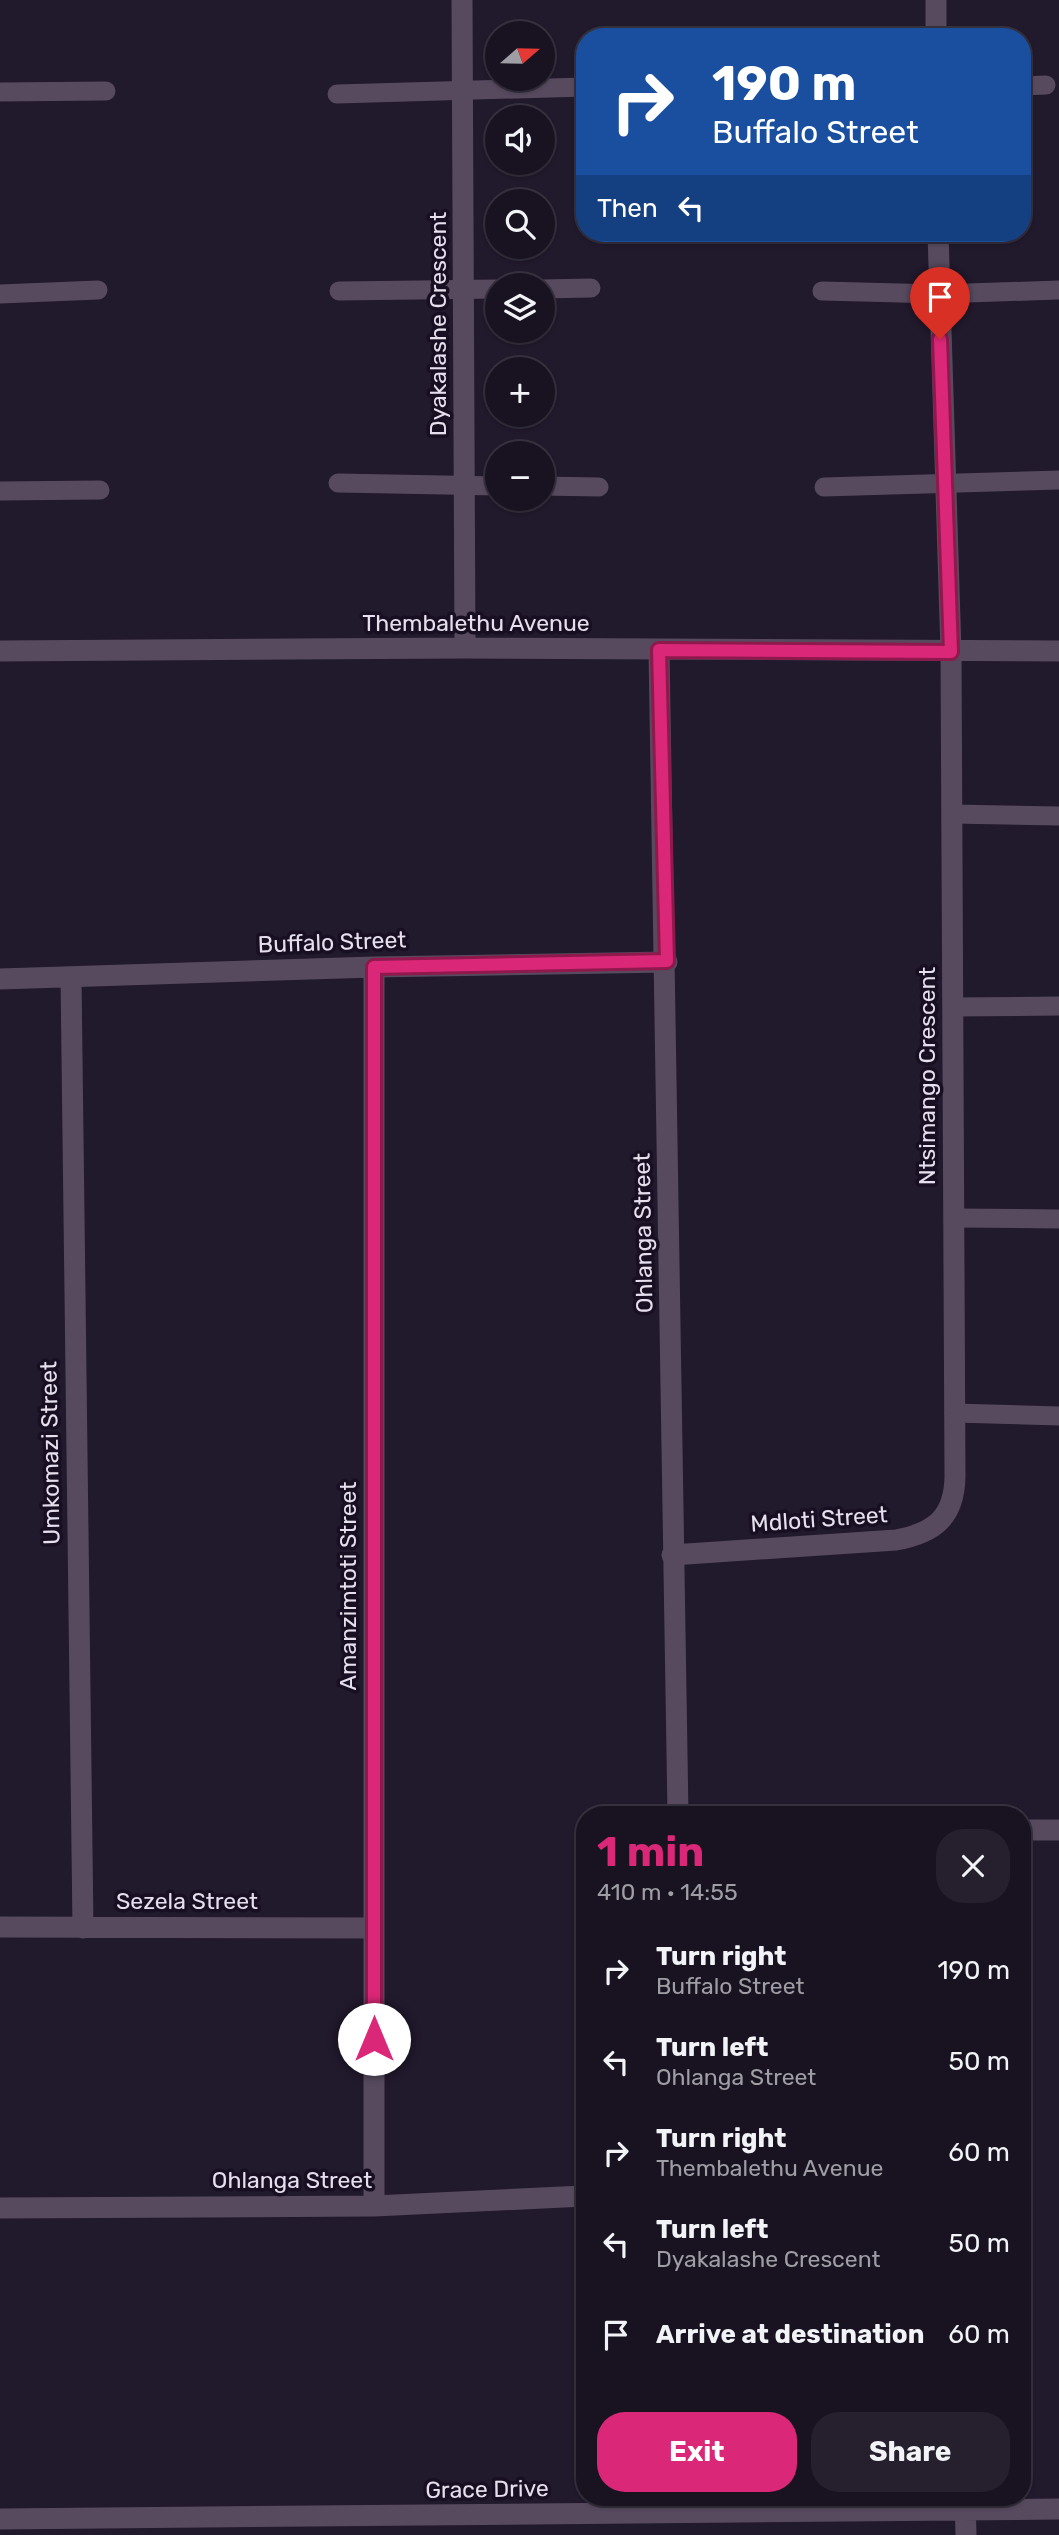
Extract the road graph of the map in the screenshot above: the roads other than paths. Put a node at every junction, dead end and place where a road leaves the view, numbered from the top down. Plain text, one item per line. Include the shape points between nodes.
1 (462, 0) edge
2 (936, 0) edge
3 (936, 28) edge
4 (1046, 85) dead end
5 (1031, 86) edge
6 (576, 87) edge
7 (463, 90) junction
8 (106, 91) dead end
9 (0, 92) edge
10 (337, 94) dead end
11 (938, 242) edge
12 (591, 288) dead end
13 (464, 289) junction
14 (485, 289) edge
15 (555, 289) edge
16 (98, 290) dead end
17 (1059, 290) edge
18 (339, 291) dead end
19 (822, 291) dead end
20 (0, 293) edge
21 (939, 294) junction
22 (1059, 480) edge
23 (338, 483) dead end
24 (465, 485) junction
25 (485, 485) edge
26 (944, 485) junction
27 (555, 486) edge
28 (599, 487) dead end
29 (824, 487) dead end
30 (100, 490) dead end
31 (0, 491) edge
32 (465, 648) junction
33 (659, 650) junction
34 (0, 651) edge
35 (951, 652) junction
36 (1059, 652) edge
37 (952, 814) junction
38 (1059, 816) edge
39 (667, 961) junction
40 (374, 967) junction
41 (71, 977) junction
42 (0, 979) edge
43 (1059, 1006) edge
44 (953, 1007) junction
45 (954, 1218) junction
46 (1059, 1219) edge
47 (954, 1413) junction
48 (1059, 1416) edge
49 (952, 1500) joint
50 (672, 1555) junction
51 (678, 1806) edge
52 (1031, 1830) edge
53 (1059, 1830) edge
54 (0, 1927) edge
55 (83, 1928) junction
56 (374, 1928) junction
57 (576, 2196) edge
58 (374, 2206) junction
59 (0, 2208) edge
60 (888, 2506) edge
61 (965, 2506) edge
62 (1012, 2506) edge
63 (1059, 2509) edge
64 (0, 2519) edge
65 (371, 2526) edge
66 (965, 2535) edge

1 - 7 street, Dyakalashe Crescent
2 - 3 street
4 - 5 lane
6 - 7 lane
7 - 10 lane
7 - 13 street, Dyakalashe Crescent
8 - 9 lane
11 - 21 street
12 - 15 lane
13 - 14 lane
13 - 18 lane
13 - 24 street, Dyakalashe Crescent
16 - 20 lane
17 - 21 lane
19 - 21 lane
21 - 26 street
22 - 26 lane
23 - 24 lane
24 - 25 lane
24 - 32 street, Dyakalashe Crescent
26 - 29 lane
26 - 35 street
27 - 28 lane
30 - 31 lane
32 - 33 street, Thembalethu Avenue
32 - 34 street, Thembalethu Avenue
33 - 35 street, Thembalethu Avenue
33 - 39 street, Ohlanga Street
35 - 36 street, Thembalethu Avenue
35 - 37 street, Ntsimango Crescent
37 - 38 lane
37 - 44 street, Ntsimango Crescent
39 - 40 street, Buffalo Street
39 - 50 street, Ohlanga Street
40 - 41 street, Buffalo Street
40 - 56 street, Amanzimtoti Street
41 - 42 street, Buffalo Street
41 - 55 street, Umkomazi Street
43 - 44 lane
44 - 45 street, Ntsimango Crescent
45 - 46 lane
45 - 47 street, Ntsimango Crescent
47 - 48 lane
47 - 49 street, Ntsimango Crescent
49 - 50 street, Mdloti Street via 938,1524 905,1539
50 - 51 street, Ohlanga Street
52 - 53 street
54 - 55 street, Sezela Street
55 - 56 street, Sezela Street
56 - 58 street, Amanzimtoti Street
57 - 58 street, Ohlanga Street
58 - 59 street, Ohlanga Street
60 - 65 street, Grace Drive
61 - 66 street
62 - 63 street, Grace Drive
64 - 65 street, Grace Drive

